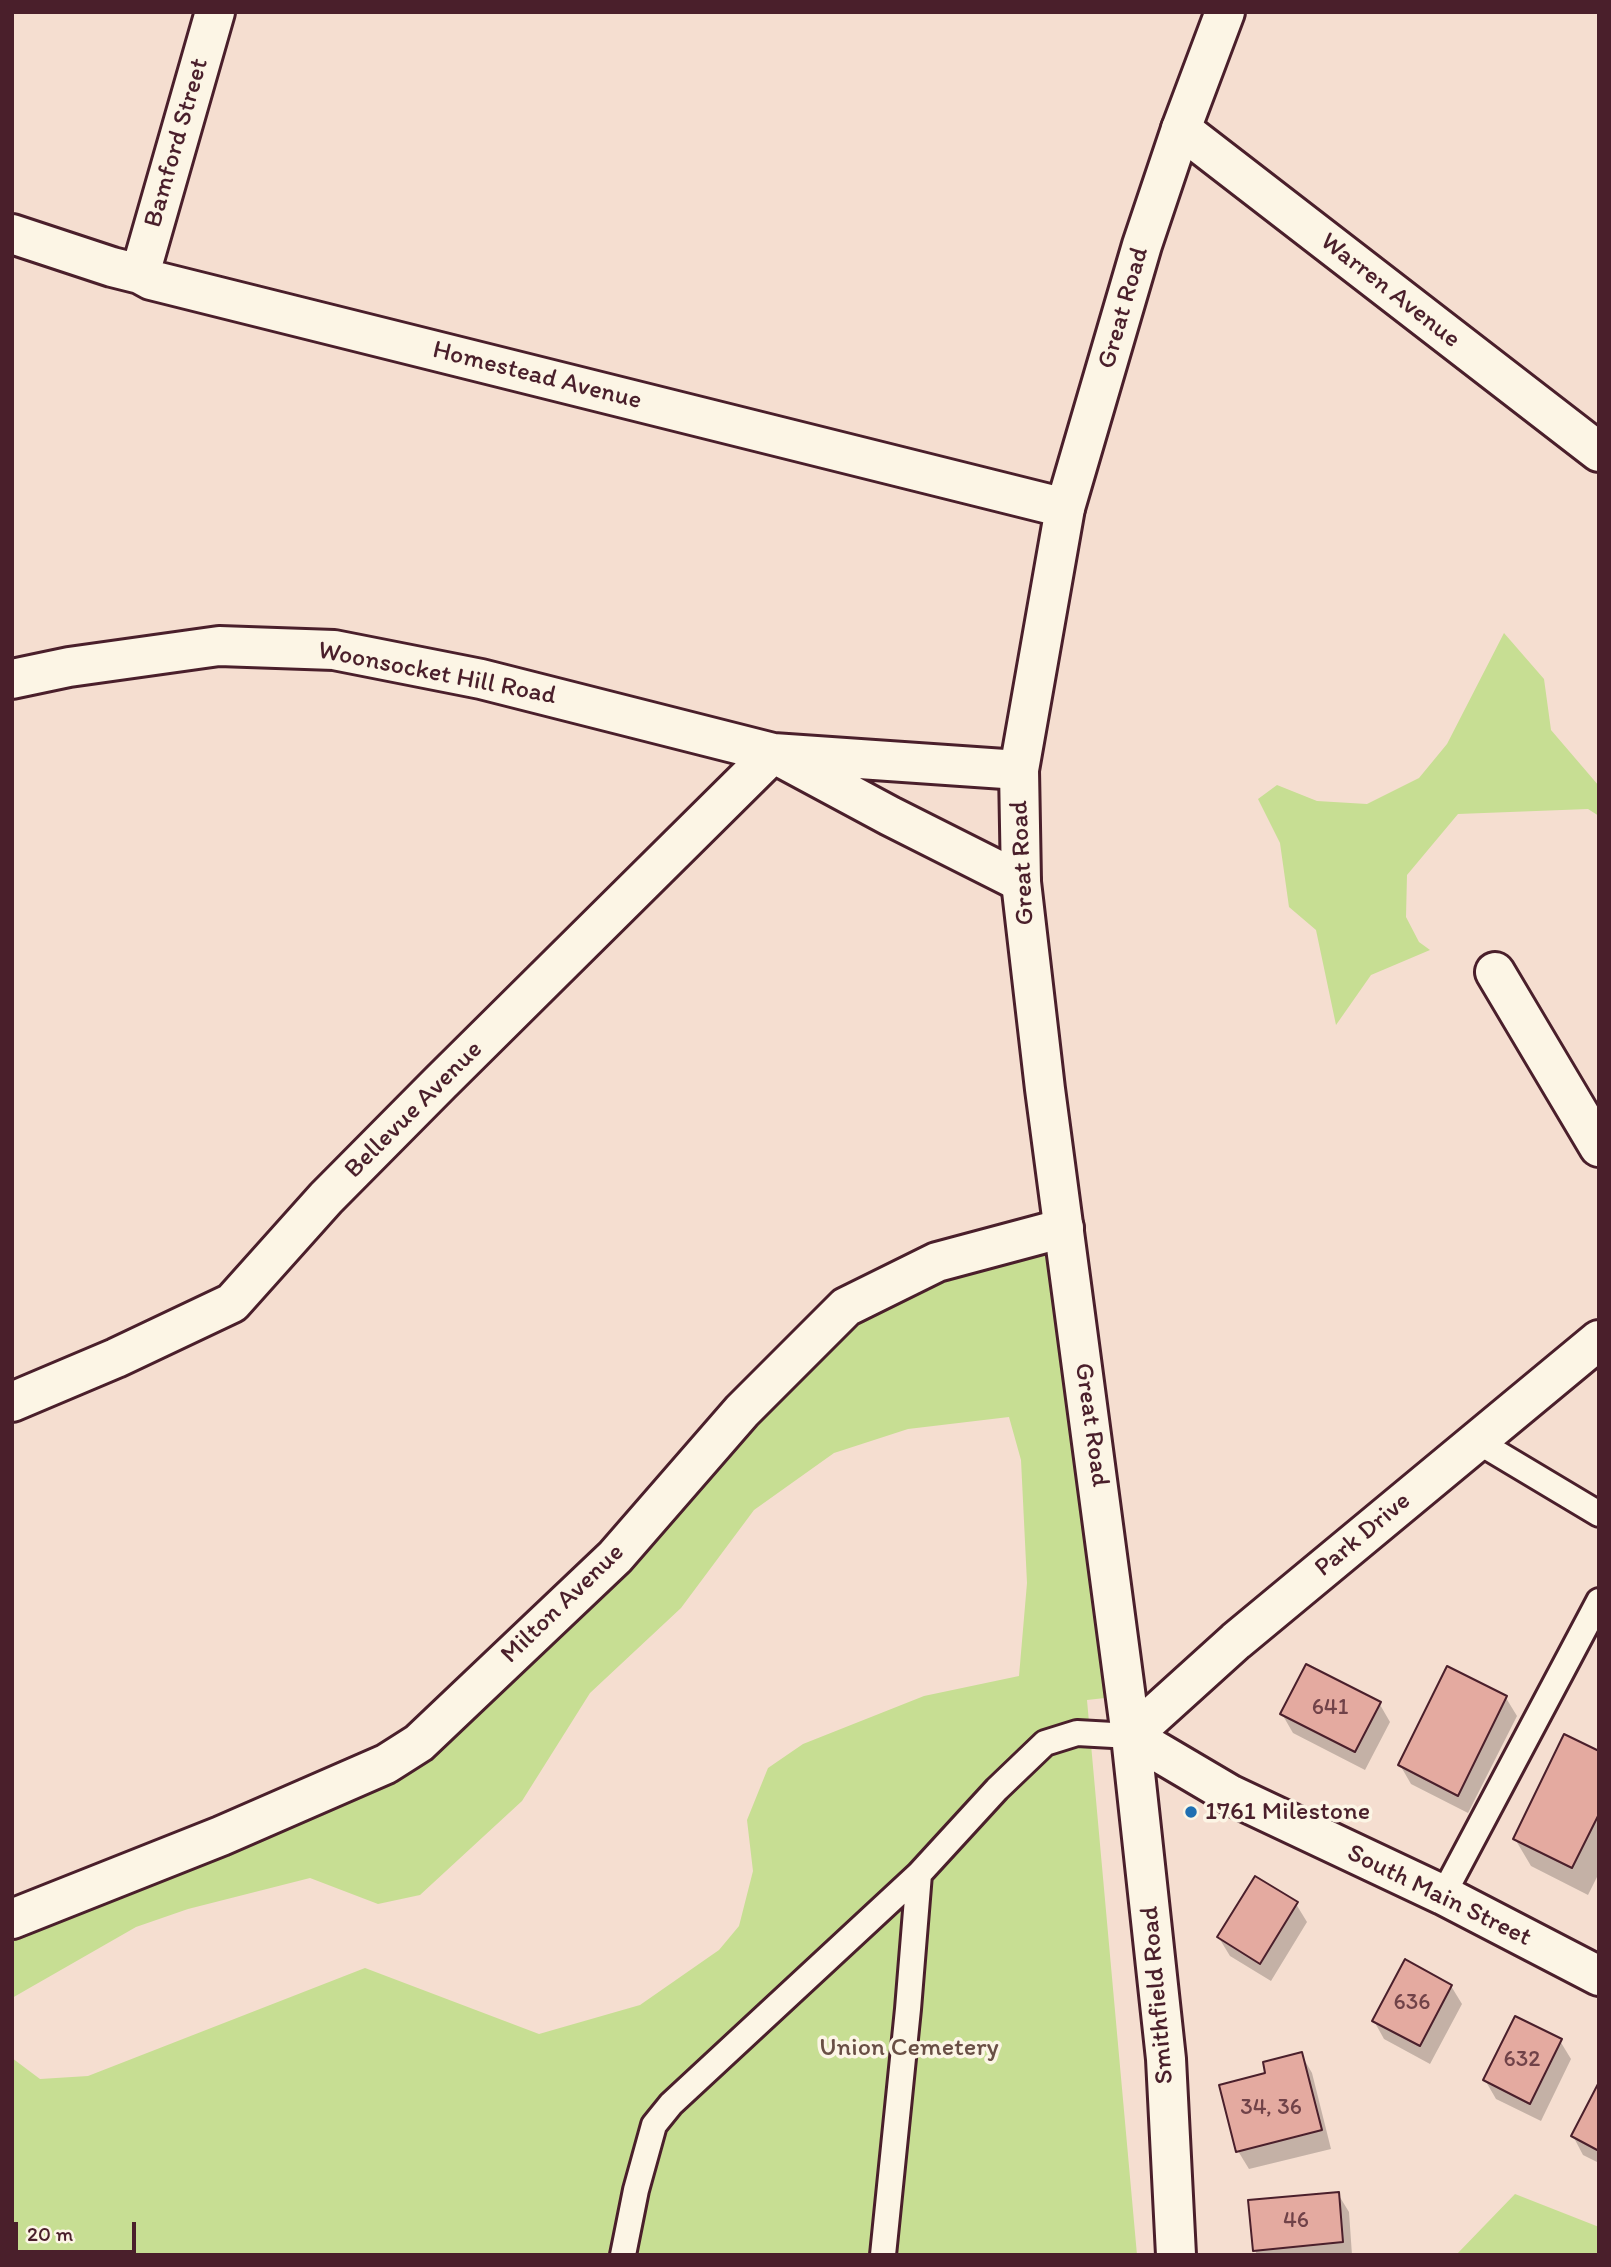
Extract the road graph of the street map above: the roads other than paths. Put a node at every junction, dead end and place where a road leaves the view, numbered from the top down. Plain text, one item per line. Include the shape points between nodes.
1 (215, 12) edge
2 (1225, 12) edge
3 (1181, 130) junction
4 (12, 234) edge
5 (139, 274) junction
6 (1599, 452) edge
7 (1065, 508) junction
8 (12, 679) edge
9 (773, 753) junction
10 (1019, 770) junction
11 (1021, 882) junction
12 (1495, 972) dead end
13 (1599, 1147) edge
14 (1063, 1228) junction
15 (1599, 1340) edge
16 (12, 1402) edge
17 (1477, 1441) junction
18 (1599, 1514) edge
19 (1599, 1601) edge
20 (1132, 1736) junction
21 (919, 1874) junction
22 (1443, 1895) junction
23 (12, 1919) edge
24 (1599, 1976) edge
25 (623, 2255) edge
26 (883, 2255) edge
27 (1176, 2255) edge

1 - 5 street, Bamford Street
2 - 3 street, Great Road
3 - 6 street, Warren Avenue
3 - 7 street, Great Road via 1142,245
4 - 5 street, Homestead Avenue
5 - 7 street, Homestead Avenue
7 - 10 street, Great Road
8 - 9 street, Woonsocket Hill Road via 219,646 334,650 481,679
9 - 10 street, Woonsocket Hill Road
9 - 11 street, Woonsocket Hill Road
9 - 16 street, Bellevue Avenue via 326,1198 232,1303
10 - 11 street, Great Road
11 - 14 street, Great Road
12 - 13 street
14 - 20 street, Great Road
14 - 23 street, Milton Avenue via 937,1262 846,1307 742,1411 615,1557 419,1743 386,1764 221,1836
15 - 17 street, Park Drive
17 - 18 lane
17 - 20 street, Park Drive via 1236,1641
19 - 22 lane
20 - 21 lane via 1077,1733 1045,1743
20 - 22 street, South Main Street via 1231,1795
20 - 27 street, Smithfield Road via 1166,2059
21 - 25 lane via 670,2104 654,2125
21 - 26 lane
22 - 24 street, South Main Street

